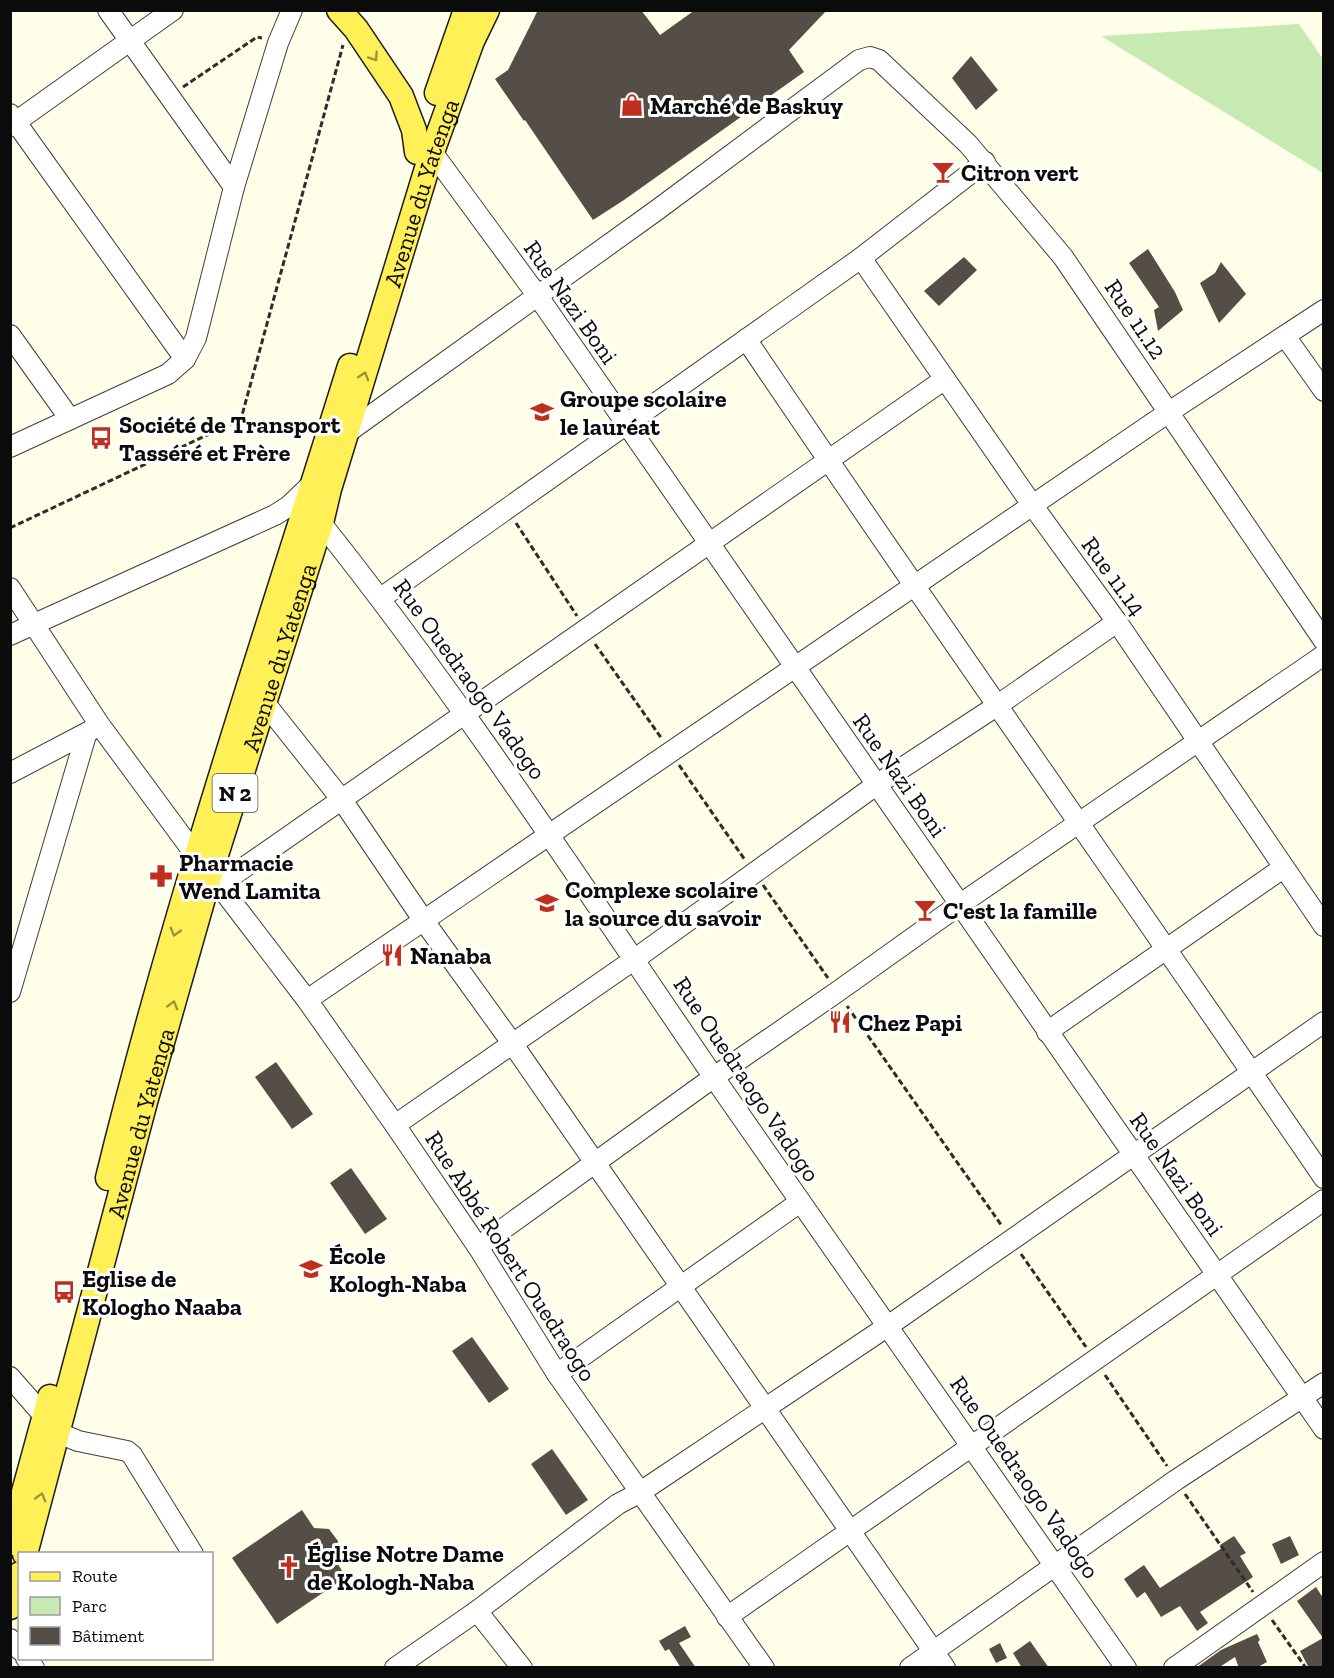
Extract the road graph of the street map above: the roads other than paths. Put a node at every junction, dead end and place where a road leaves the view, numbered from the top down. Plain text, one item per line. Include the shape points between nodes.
1 (108, 10) edge
2 (173, 10) edge
3 (292, 10) edge
4 (339, 10) edge
5 (466, 10) edge
6 (487, 10) edge
7 (348, 27) edge
8 (129, 41) junction
9 (12, 120) edge
10 (425, 152) junction
11 (985, 162) junction
12 (234, 188) junction
13 (861, 258) junction
14 (537, 295) junction
15 (1323, 310) edge
16 (10, 335) edge
17 (1285, 336) junction
18 (746, 339) junction
19 (185, 359) junction
20 (945, 379) junction
21 (1323, 391) edge
22 (1169, 412) junction
23 (70, 419) junction
24 (626, 424) junction
25 (348, 432) junction
26 (10, 447) edge
27 (828, 461) junction
28 (314, 482) junction
29 (1033, 506) junction
30 (275, 515) junction
31 (321, 523) junction
32 (297, 536) junction
33 (709, 544) junction
34 (914, 587) junction
35 (10, 588) edge
36 (381, 598) junction
37 (1117, 622) junction
38 (34, 624) junction
39 (10, 635) edge
40 (1323, 641) edge
41 (1323, 655) edge
42 (795, 668) junction
43 (264, 702) junction
44 (998, 705) junction
45 (466, 714) junction
46 (92, 730) junction
47 (1198, 743) junction
48 (10, 773) edge
49 (876, 785) junction
50 (342, 800) junction
51 (1079, 823) junction
52 (550, 836) junction
53 (1283, 868) junction
54 (208, 873) junction
55 (959, 905) junction
56 (424, 921) junction
57 (1323, 926) edge
58 (1165, 948) junction
59 (635, 959) junction
60 (11, 987) edge
61 (307, 1000) junction
62 (1323, 1022) edge
63 (1047, 1032) junction
64 (512, 1043) junction
65 (1251, 1072) junction
66 (714, 1077) junction
67 (395, 1125) junction
68 (1133, 1154) junction
69 (594, 1162) junction
70 (1323, 1178) edge
71 (1323, 1200) edge
72 (800, 1202) junction
73 (478, 1247) junction
74 (1217, 1276) junction
75 (680, 1286) junction
76 (888, 1326) junction
77 (557, 1374) junction
78 (10, 1377) edge
79 (1323, 1383) edge
80 (1302, 1398) junction
81 (766, 1408) junction
82 (52, 1426) junction
83 (1323, 1429) edge
84 (973, 1446) junction
85 (639, 1492) junction
86 (850, 1530) junction
87 (10, 1543) edge
88 (25, 1552) edge
89 (192, 1552) edge
90 (1323, 1562) edge
91 (1056, 1566) junction
92 (18, 1581) edge
93 (10, 1607) edge
94 (477, 1611) junction
95 (727, 1617) junction
96 (934, 1651) junction
97 (395, 1668) edge
98 (522, 1668) edge
99 (764, 1668) edge
100 (910, 1668) edge
101 (945, 1668) edge
102 (1126, 1668) edge
103 (1174, 1668) edge

1 - 8 street
2 - 8 street
3 - 12 street via 278,43
4 - 7 main road
5 - 10 main road, Avenue du Yatenga / N 2
6 - 10 main road, Avenue du Yatenga / N 2
7 -> 10 main road via 401,96
8 - 9 street
8 - 12 street
9 - 19 street
10 - 14 street, Rue Nazi Boni
25 -> 10 main road, Avenue du Yatenga / N 2
10 - 28 main road, Avenue du Yatenga / N 2
11 - 13 street
11 - 14 street, Rue 11.12 via 879,60 859,60
11 - 22 street, Rue 11.12 via 1063,257
12 - 19 street via 196,338
13 - 18 street
13 - 20 street, Rue 11.14
14 - 24 street, Rue Nazi Boni
14 - 25 street
15 - 17 street
16 - 23 street
17 - 21 street
17 - 22 street
18 - 24 street
18 - 27 street
19 - 23 street via 168,374
20 - 27 street
20 - 29 street, Rue 11.14
22 - 29 street
22 - 40 street, Rue 11.12
23 - 26 street
24 - 33 street, Rue Nazi Boni
24 - 36 street
25 - 31 main road, Avenue du Yatenga / N 2
27 - 33 street
27 - 34 street
28 - 30 street
28 - 32 main road, Avenue du Yatenga / N 2
29 - 34 street
29 - 37 street, Rue 11.14
30 - 32 street via 286,514 292,519
30 - 38 street
31 - 36 street, Rue Ouedraogo Vadogo
31 - 43 main road, Avenue du Yatenga / N 2
32 - 54 main road, Avenue du Yatenga / N 2
33 - 42 street, Rue Nazi Boni
33 - 45 street
34 - 42 street
34 - 44 street
35 - 38 street, Rue Abbé Robert Ouedraogo
36 - 45 street, Rue Ouedraogo Vadogo
37 - 44 street
37 - 47 street, Rue 11.14
38 - 39 street
38 - 46 street, Rue Abbé Robert Ouedraogo
41 - 47 street
42 - 49 street, Rue Nazi Boni
42 - 52 street
43 - 50 street
43 - 54 main road, Avenue du Yatenga / N 2
44 - 49 street
44 - 51 street
45 - 50 street
45 - 52 street, Rue Ouedraogo Vadogo
46 - 48 street
46 - 54 street, Rue Abbé Robert Ouedraogo
46 - 60 street
47 - 51 street
47 - 53 street, Rue 11.14
49 - 55 street, Rue Nazi Boni
49 - 59 street
50 - 54 street
50 - 56 street
51 - 55 street
51 - 58 street
52 - 56 street
52 - 59 street, Rue Ouedraogo Vadogo
53 - 57 street, Rue 11.14
53 - 58 street
54 - 61 street, Rue Abbé Robert Ouedraogo
54 - 82 main road, Avenue du Yatenga / N 2 via 60,1418
55 - 63 street, Rue Nazi Boni
55 - 66 street
56 - 61 street
56 - 64 street
58 - 63 street
58 - 65 street
59 - 64 street
59 - 66 street, Rue Ouedraogo Vadogo
61 - 67 street, Rue Abbé Robert Ouedraogo
62 - 65 street
63 - 68 street, Rue Nazi Boni
64 - 67 street
64 - 69 street
65 - 68 street
65 - 70 street
66 - 69 street
66 - 72 street, Rue Ouedraogo Vadogo
67 - 73 street, Rue Abbé Robert Ouedraogo
68 - 74 street, Rue Nazi Boni
68 - 76 street
69 - 73 street
69 - 75 street
71 - 74 street
72 - 75 street
72 - 76 street, Rue Ouedraogo Vadogo
73 - 77 street, Rue Abbé Robert Ouedraogo
74 - 80 street, Rue Nazi Boni
74 - 84 street
75 - 77 street
75 - 81 street
76 - 81 street
76 - 84 street, Rue Ouedraogo Vadogo
77 - 85 street, Rue Abbé Robert Ouedraogo
78 - 82 street
79 - 80 street
80 - 83 street, Rue Nazi Boni
80 - 91 street via 1176,1480
81 - 85 street
81 - 86 street
82 - 87 main road, Avenue du Yatenga / N 2
88 -> 82 main road, Avenue du Yatenga / N 2
82 - 89 street via 78,1441 132,1455
84 - 86 street
84 - 91 street, Rue Ouedraogo Vadogo
85 - 94 street
85 - 95 street, Rue Abbé Robert Ouedraogo
86 - 95 street
86 - 96 street
90 - 103 street
91 - 96 street
91 - 102 street, Rue Ouedraogo Vadogo
92 - 93 main road
94 - 97 street
94 - 98 street
95 - 99 street, Rue Abbé Robert Ouedraogo
96 - 100 street
96 - 101 street

